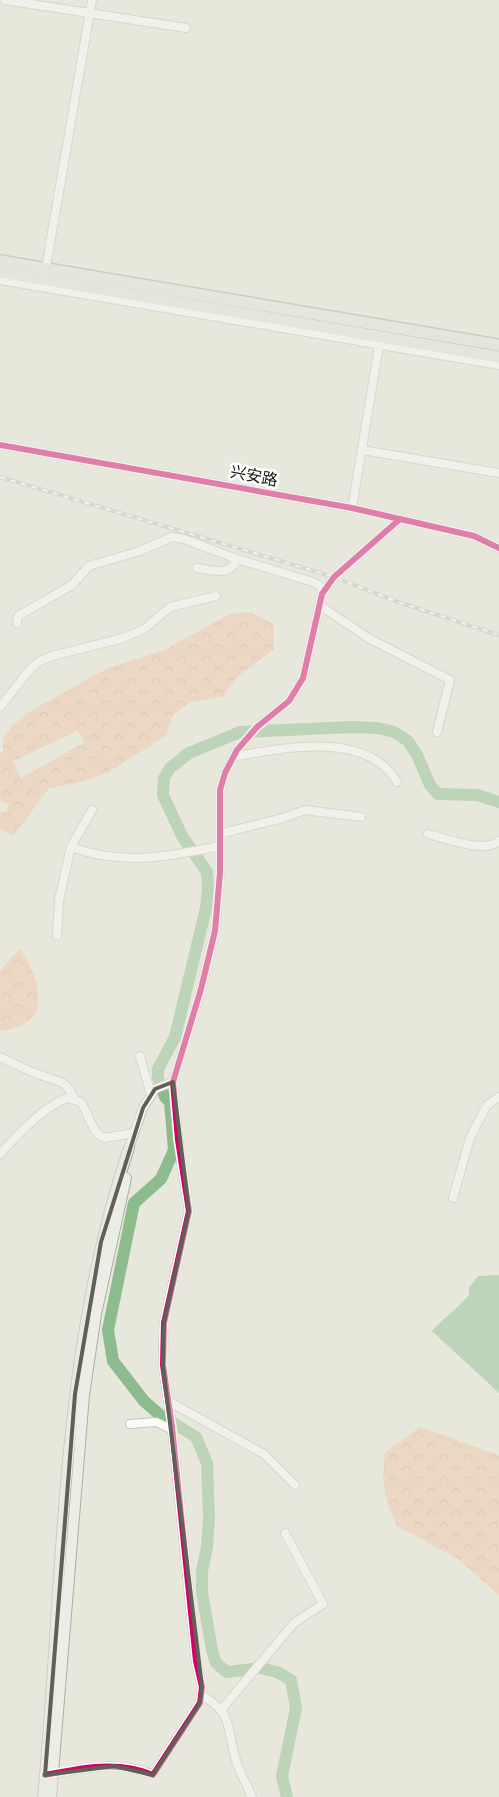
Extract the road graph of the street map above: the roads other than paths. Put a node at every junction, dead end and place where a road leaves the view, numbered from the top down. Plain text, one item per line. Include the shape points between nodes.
1 (5, 0) edge
2 (92, 0) edge
3 (89, 15) junction
4 (186, 28) dead end
5 (0, 261) edge
6 (0, 272) edge
7 (45, 274) junction
8 (0, 280) edge
9 (381, 336) junction
10 (499, 345) edge
11 (499, 357) edge
12 (499, 365) edge
13 (0, 445) edge
14 (362, 450) junction
15 (499, 474) edge
16 (352, 508) junction
17 (400, 519) junction
18 (499, 548) edge
19 (237, 559) junction
20 (197, 568) dead end
21 (325, 590) junction
22 (216, 596) dead end
23 (319, 605) junction
24 (17, 623) dead end
25 (0, 707) edge
26 (437, 732) dead end
27 (232, 757) junction
28 (397, 782) dead end
29 (92, 810) dead end
30 (361, 817) dead end
31 (220, 834) junction
32 (428, 834) dead end
33 (499, 841) edge
34 (220, 846) junction
35 (71, 847) junction
36 (57, 936) dead end
37 (0, 1056) edge
38 (140, 1056) dead end
39 (173, 1082) junction
40 (153, 1092) junction
41 (499, 1097) edge
42 (74, 1098) junction
43 (134, 1133) junction
44 (129, 1148) joint
45 (0, 1154) edge
46 (454, 1198) dead end
47 (168, 1400) junction
48 (130, 1424) dead end
49 (173, 1428) junction
50 (296, 1485) dead end
51 (285, 1533) dead end
52 (201, 1695) junction
53 (221, 1710) junction
54 (49, 1775) junction
55 (42, 1797) edge
56 (51, 1797) edge
57 (252, 1797) edge

1 - 3 street
2 - 3 street
3 - 4 street
3 - 7 street
5 - 7 highway
6 - 7 highway
7 - 9 highway
8 - 9 street
9 - 10 highway
9 - 11 highway
9 - 12 street
9 - 14 street
13 - 16 street, 兴安路
14 - 15 street
14 - 16 street
16 - 17 street, 兴安路
17 - 18 street, 兴安路 via 474,536
17 - 21 street via 334,577
19 - 20 street via 234,567 227,571
19 - 21 street via 313,582
19 - 24 street via 184,538 172,537 140,551 89,566 72,585 18,616
21 - 23 street
22 - 25 street via 170,607 144,629 123,638 40,661
23 - 26 street via 370,639 450,680
23 - 27 street via 303,678 289,701
27 - 28 street via 302,747 335,748 364,753 380,761
27 - 31 street via 220,790
29 - 35 street
30 - 31 street via 305,810
31 - 34 street
32 - 33 street via 479,846 494,846
34 - 35 street via 140,859 90,854
34 - 39 street via 215,931
35 - 36 street via 59,900
37 - 42 street via 63,1083
38 - 40 street
39 - 40 street
39 - 47 street via 189,1211 164,1323
40 - 43 street
41 - 46 street via 487,1105 470,1138
42 - 43 street via 81,1102 95,1129 104,1138
42 - 45 street via 58,1102
43 - 44 street
44 - 54 main road via 101,1242 75,1394
47 - 49 street
47 - 50 street via 264,1454
48 - 49 street via 156,1422
49 - 52 street
51 - 53 street via 323,1604 294,1623
52 - 53 street via 218,1704
52 - 54 street via 189,1722 153,1775 114,1766
53 - 57 street via 230,1727 234,1754
54 - 55 main road
54 - 56 main road

